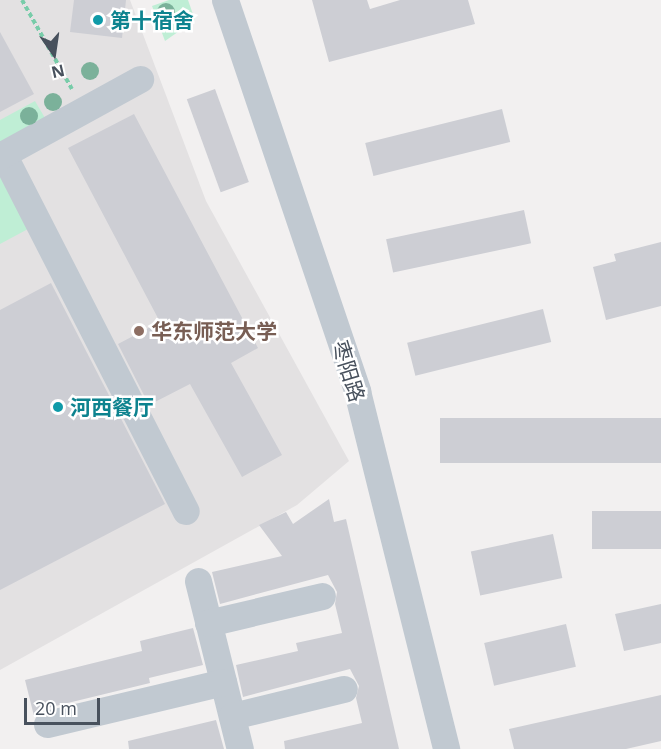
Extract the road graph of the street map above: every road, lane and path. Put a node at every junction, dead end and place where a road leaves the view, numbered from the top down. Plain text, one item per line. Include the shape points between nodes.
1 (22, 0) edge
2 (225, 0) edge
3 (140, 79) dead end
4 (84, 111) junction
5 (2, 155) edge
6 (186, 511) dead end
7 (198, 581) dead end
8 (324, 604) dead end
9 (210, 631) junction
10 (223, 682) junction
11 (344, 689) dead end
12 (317, 713) dead end
13 (47, 724) dead end
14 (236, 732) edge
15 (446, 749) edge

1 - 4 path
2 - 15 street, 枣阳路 via 357,391
3 - 4 street
4 - 5 street
5 - 6 street
7 - 9 street
8 - 9 street
9 - 10 street
10 - 13 street
10 - 14 street
11 - 14 street
12 - 14 street

